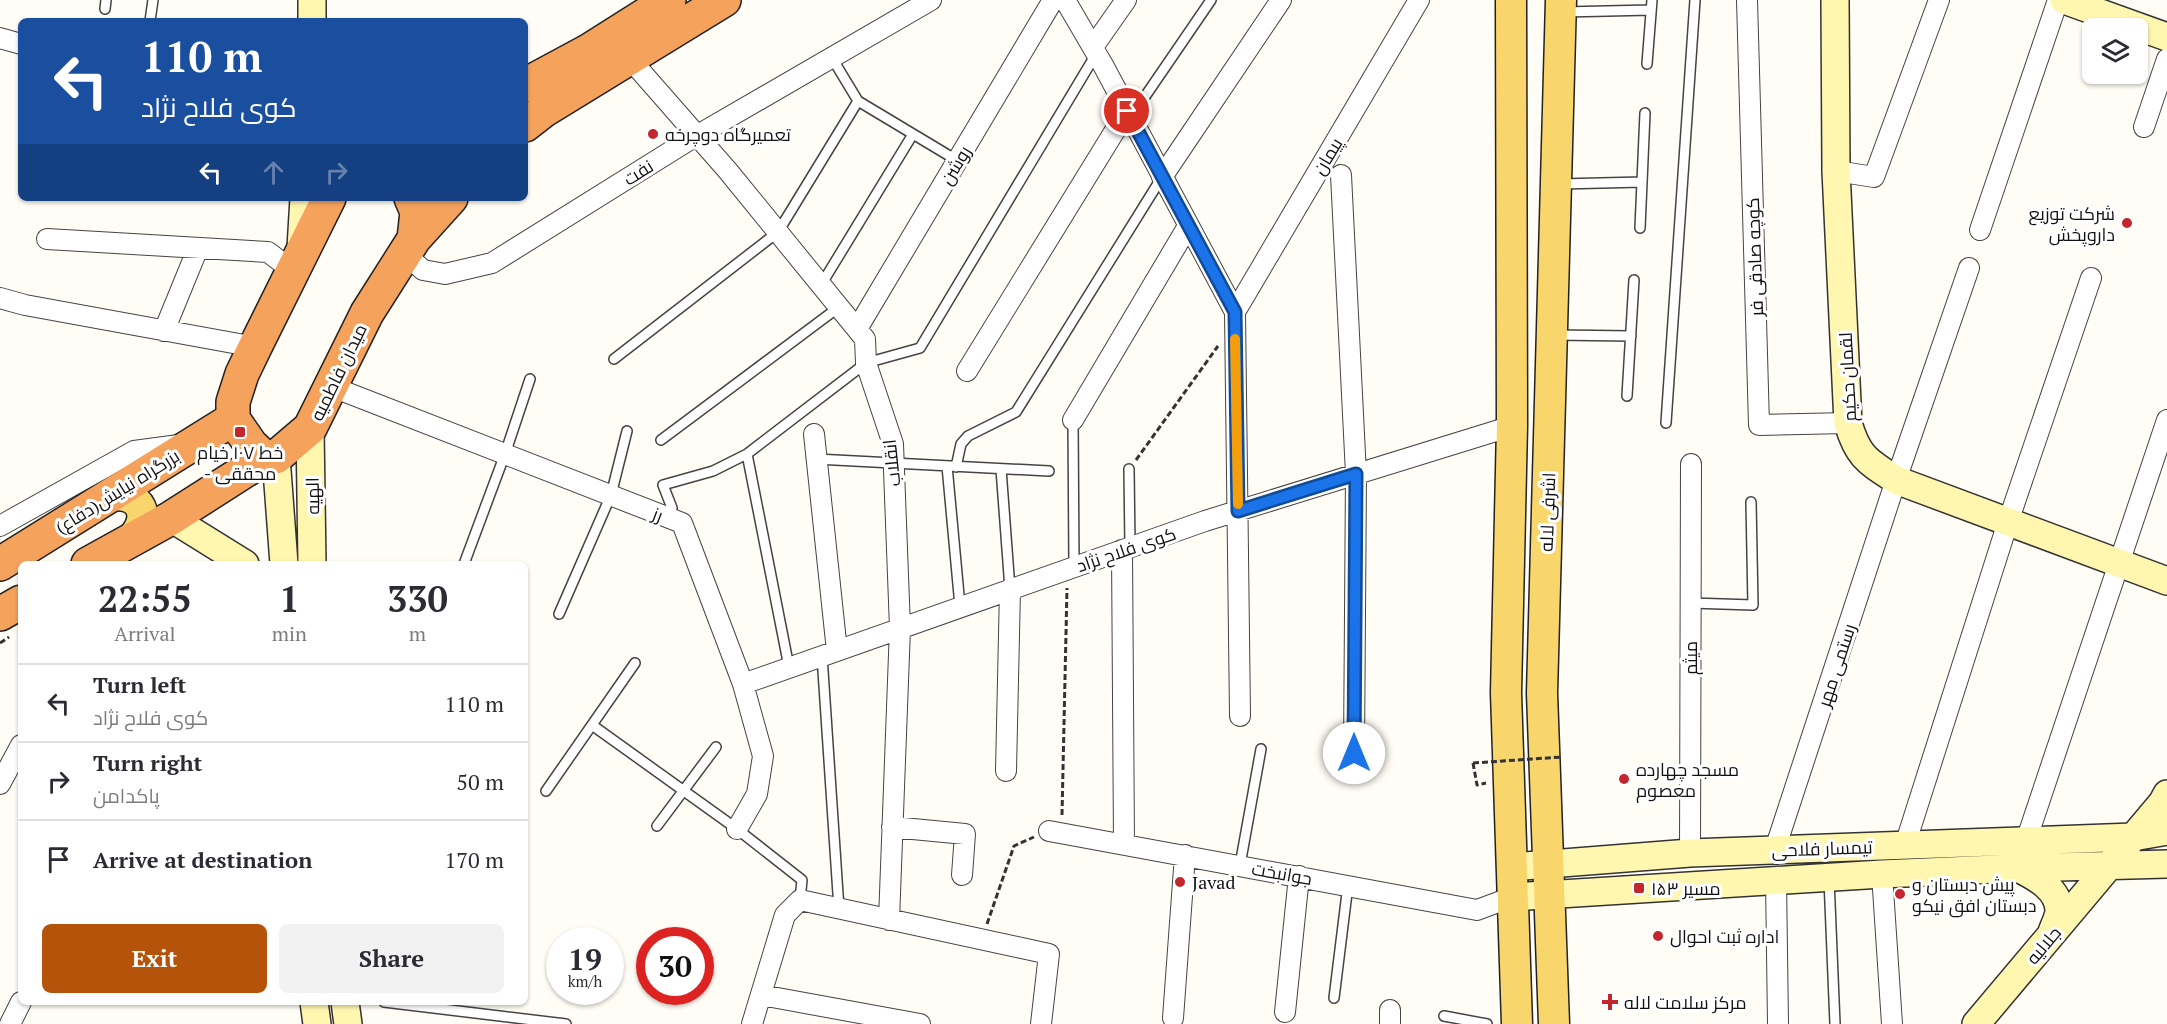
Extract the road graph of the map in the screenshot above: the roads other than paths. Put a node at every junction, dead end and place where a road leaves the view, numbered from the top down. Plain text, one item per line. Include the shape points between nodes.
1 (153, 0) edge
2 (312, 0) edge
3 (724, 0) edge
4 (931, 0) edge
5 (1053, 0) edge
6 (1065, 0) edge
7 (1126, 0) edge
8 (1211, 0) edge
9 (1281, 0) edge
10 (1419, 0) edge
11 (1511, 0) edge
12 (1652, 0) edge
13 (1695, 0) edge
14 (1747, 0) edge
15 (1835, 0) edge
16 (1939, 0) edge
17 (2058, 0) edge
18 (2064, 0) edge
19 (665, 1) edge
20 (1561, 6) edge
21 (1651, 10) junction
22 (150, 18) edge
23 (312, 18) edge
24 (2167, 37) edge
25 (0, 38) edge
26 (18, 43) edge
27 (1094, 50) junction
28 (832, 58) junction
29 (630, 59) junction
30 (2167, 59) edge
31 (1647, 64) dead end
32 (528, 83) edge
33 (858, 101) junction
34 (1646, 113) dead end
35 (1129, 114) junction
36 (528, 123) edge
37 (2144, 127) dead end
38 (913, 134) junction
39 (697, 136) junction
40 (958, 161) junction
41 (1836, 171) junction
42 (1341, 175) dead end
43 (1162, 177) junction
44 (1642, 182) junction
45 (1556, 184) junction
46 (304, 201) edge
47 (328, 201) edge
48 (412, 201) edge
49 (448, 201) edge
50 (1188, 226) junction
51 (1640, 228) dead end
52 (1980, 230) dead end
53 (778, 232) junction
54 (47, 239) dead end
55 (410, 246) junction
56 (198, 248) junction
57 (296, 264) junction
58 (1969, 268) dead end
59 (2091, 278) dead end
60 (1634, 280) dead end
61 (821, 285) junction
62 (0, 298) edge
63 (839, 307) junction
64 (1235, 317) junction
65 (857, 329) junction
66 (164, 331) junction
67 (1552, 335) junction
68 (1631, 336) junction
69 (255, 347) junction
70 (614, 359) dead end
71 (866, 363) junction
72 (967, 371) dead end
73 (530, 379) dead end
74 (330, 386) junction
75 (1627, 396) dead end
76 (233, 419) junction
77 (1073, 420) joint
78 (2167, 420) edge
79 (1666, 423) dead end
80 (1848, 423) junction
81 (1512, 426) junction
82 (310, 428) junction
83 (627, 431) dead end
84 (814, 434) dead end
85 (661, 440) dead end
86 (196, 442) junction
87 (505, 454) junction
88 (747, 454) junction
89 (270, 457) junction
90 (816, 459) junction
91 (893, 464) junction
92 (1691, 464) dead end
93 (952, 467) junction
94 (1001, 469) junction
95 (1129, 469) road end
96 (1049, 471) dead end
97 (1356, 474) junction
98 (1896, 480) junction
99 (611, 495) junction
100 (109, 496) junction
101 (1751, 502) dead end
102 (672, 508) dead end
103 (1238, 511) junction
104 (171, 518) junction
105 (2008, 522) junction
106 (0, 526) edge
107 (130, 540) junction
108 (1126, 549) junction
109 (93, 561) edge
110 (240, 561) edge
111 (284, 561) edge
112 (312, 561) edge
113 (465, 561) edge
114 (2119, 563) junction
115 (0, 564) edge
116 (1071, 568) junction
117 (2167, 581) edge
118 (1010, 589) junction
119 (1690, 603) junction
120 (18, 604) edge
121 (960, 606) junction
122 (0, 614) edge
123 (559, 614) dead end
124 (900, 628) junction
125 (830, 653) junction
126 (634, 663) dead end
127 (789, 667) junction
128 (743, 684) junction
129 (1240, 716) dead end
130 (592, 725) junction
131 (716, 747) dead end
132 (1262, 750) dead end
133 (18, 751) edge
134 (1354, 753) dead end
135 (1006, 771) dead end
136 (0, 784) edge
137 (682, 790) junction
138 (546, 791) dead end
139 (2167, 794) edge
140 (657, 826) dead end
141 (892, 827) junction
142 (737, 829) junction
143 (1049, 831) road end
144 (2167, 831) edge
145 (2133, 837) junction
146 (2026, 841) junction
147 (1124, 844) junction
148 (1905, 845) junction
149 (1775, 849) junction
150 (1690, 853) junction
151 (1185, 855) junction
152 (2167, 864) edge
153 (1240, 865) junction
154 (2110, 865) junction
155 (1511, 867) junction
156 (2018, 868) junction
157 (1882, 874) junction
158 (962, 875) dead end
159 (1299, 876) junction
160 (1829, 876) junction
161 (1549, 879) junction
162 (1776, 879) junction
163 (1348, 885) junction
164 (1512, 897) junction
165 (800, 900) junction
166 (839, 909) junction
167 (889, 920) junction
168 (2051, 935) junction
169 (761, 995) junction
170 (1334, 998) dead end
171 (20, 1005) edge
172 (314, 1005) edge
173 (345, 1005) edge
174 (409, 1005) edge
175 (1285, 1012) dead end
176 (1444, 1016) dead end
177 (1173, 1018) dead end
178 (10, 1024) edge
179 (317, 1024) edge
180 (348, 1024) edge
181 (566, 1024) edge
182 (753, 1024) edge
183 (920, 1024) edge
184 (1041, 1024) edge
185 (1487, 1024) edge
186 (1517, 1024) edge
187 (1554, 1024) edge
188 (1778, 1024) edge
189 (1835, 1024) edge
190 (1892, 1024) edge
191 (1976, 1024) edge

1 - 22 lane
2 - 23 main road
3 - 29 highway
4 - 28 street, نفت
5 - 40 street, روشن
6 - 27 street
7 - 27 street
8 - 35 lane
9 - 43 street
10 - 64 street, پیمان
11 - 81 main road, اشرفی لاله
12 - 21 lane
13 - 79 lane
14 - 80 street, کوچه صادقی فر via 1759,425
15 - 41 main road, لقمان حکیم
16 - 41 street via 1874,177
17 - 52 street
18 - 24 main road
19 - 32 highway via 590,50
20 - 21 lane
20 - 45 main road, اشرفی لاله
21 - 31 lane
25 - 26 street
27 - 35 street
27 - 71 lane via 920,348
28 - 33 lane
28 - 39 street, نفت
29 - 36 highway
29 - 39 street, انقلاب
30 - 37 street
33 - 38 lane
33 - 53 lane
34 - 44 lane
35 - 43 street
35 - 72 street
38 - 40 lane
38 - 61 lane
39 - 53 street, انقلاب
39 - 55 street, نفت via 492,262 445,274 423,270
40 - 65 street, روشن
41 - 80 main road, لقمان حکیم
42 - 97 street
43 - 50 street
43 - 93 lane via 1016,412 968,436
44 - 45 lane
44 - 51 lane
45 - 67 main road, اشرفی لاله
46 - 57 main road
47 - 57 highway
48 - 55 highway, میدان فاطمیه via 417,212
49 - 55 highway
50 - 64 street
50 - 77 street
53 - 61 street, انقلاب
53 - 70 lane
54 - 56 street
55 - 74 highway, میدان فاطمیه via 367,313
56 - 57 street via 268,252
56 - 66 street
57 - 69 highway
58 - 98 street, رستمی مهر
59 - 105 street
60 - 68 lane
61 - 63 street, انقلاب
62 - 66 street
63 - 65 street, انقلاب
63 - 85 lane
64 - 103 street
65 - 71 street, انقلاب via 865,339
66 - 69 street
67 - 68 lane
67 - 161 main road, اشرفی لاله via 1542,693
68 - 75 lane
69 - 76 highway via 233,402
71 - 88 lane
71 - 91 street, انقلاب via 893,444
73 - 87 lane
74 - 82 highway, میدان فاطمیه
74 - 87 street, رز
76 - 86 highway, بزرگراه نیایش(دفاع)
76 - 89 highway via 251,445
77 - 116 lane
78 - 114 street
80 - 98 main road, لقمان حکیم via 1853,440 1867,461
81 - 97 street, کوی فلاح نژاد
81 - 155 main road, اشرفی لاله via 1506,693
82 - 89 highway, میدان فاطمیه
82 - 112 main road, الهیه
83 - 99 lane
84 - 90 street
86 - 100 highway, بزرگراه نیایش(دفاع)
86 - 106 street via 134,452
87 - 99 street, رز
87 - 113 lane
88 - 102 lane via 713,471 663,485
88 - 127 lane
89 - 104 highway
89 - 111 main road, الهیه
90 - 91 lane
90 - 125 street
91 - 93 lane
91 - 124 street, انقلاب
92 - 119 street, میثم
93 - 94 lane
93 - 121 lane
94 - 96 lane
94 - 118 lane
95 - 108 lane
97 - 103 street, کوی فلاح نژاد
97 - 134 street
98 - 105 main road, لقمان حکیم
98 - 149 street, رستمی مهر
99 - 123 lane
99 - 128 street, رز via 682,523
100 - 107 main road via 133,498 141,507 140,531
100 - 115 highway, بزرگراه نیایش(دفاع)
101 - 119 lane via 1753,604
103 - 108 street, کوی فلاح نژاد
103 - 129 street
104 - 107 highway
104 - 110 main road
105 - 114 main road, لقمان حکیم
105 - 148 street
107 - 109 highway
108 - 116 street, کوی فلاح نژاد
108 - 147 street
114 - 117 main road, لقمان حکیم
114 - 146 street
116 - 118 street, کوی فلاح نژاد
118 - 121 street, کوی فلاح نژاد
118 - 135 street
119 - 150 street, میثم
120 - 122 highway
121 - 124 street, کوی فلاح نژاد
124 - 125 street, کوی فلاح نژاد
124 - 141 street, انقلاب
125 - 127 street, کوی فلاح نژاد
125 - 166 lane
126 - 130 lane
127 - 128 street, کوی فلاح نژاد
128 - 142 street, رز via 763,756 757,794
130 - 137 lane
130 - 138 lane
131 - 137 lane
132 - 153 lane
133 - 136 street
137 - 140 lane
137 - 142 lane
139 - 145 main road
141 - 158 street via 965,834
141 - 167 street, انقلاب
142 - 165 lane via 802,880
143 - 147 street, جوانبخت
144 - 145 main road, تیمسار فلاحی
145 - 146 main road, تیمسار فلاحی
145 - 154 main road, جلالیه
146 - 148 main road, تیمسار فلاحی
147 - 151 street, جوانبخت
148 - 149 main road, تیمسار فلاحی
149 - 150 main road, تیمسار فلاحی
149 - 162 main road
150 - 161 main road, تیمسار فلاحی
151 - 153 street, جوانبخت
151 - 177 street
152 - 154 main road, تیمسار فلاحی
153 - 159 street, جوانبخت
154 - 156 main road, تیمسار فلاحی
154 - 168 main road, جلالیه
155 - 161 main road, تیمسار فلاحی
155 - 164 main road, اشرفی لاله
156 - 157 main road, تیمسار فلاحی
156 - 168 main road via 2040,879 2053,893 2059,911
157 - 160 main road, تیمسار فلاحی
157 - 190 street
159 - 163 street, جوانبخت
159 - 175 street
160 - 162 main road, تیمسار فلاحی
160 - 189 lane
161 - 162 main road, تیمسار فلاحی
161 - 164 main road, تیمسار فلاحی
161 - 187 main road, اشرفی لاله
162 - 188 street
163 - 164 street, جوانبخت via 1477,910
163 - 170 lane
164 - 186 main road, اشرفی لاله
165 - 166 street
165 - 169 street via 785,915
166 - 167 street
167 - 184 street via 1049,954
168 - 191 main road, جلالیه
169 - 182 street
169 - 183 street
171 - 178 street
172 - 179 main road
173 - 180 main road
174 - 181 lane
176 - 185 lane

